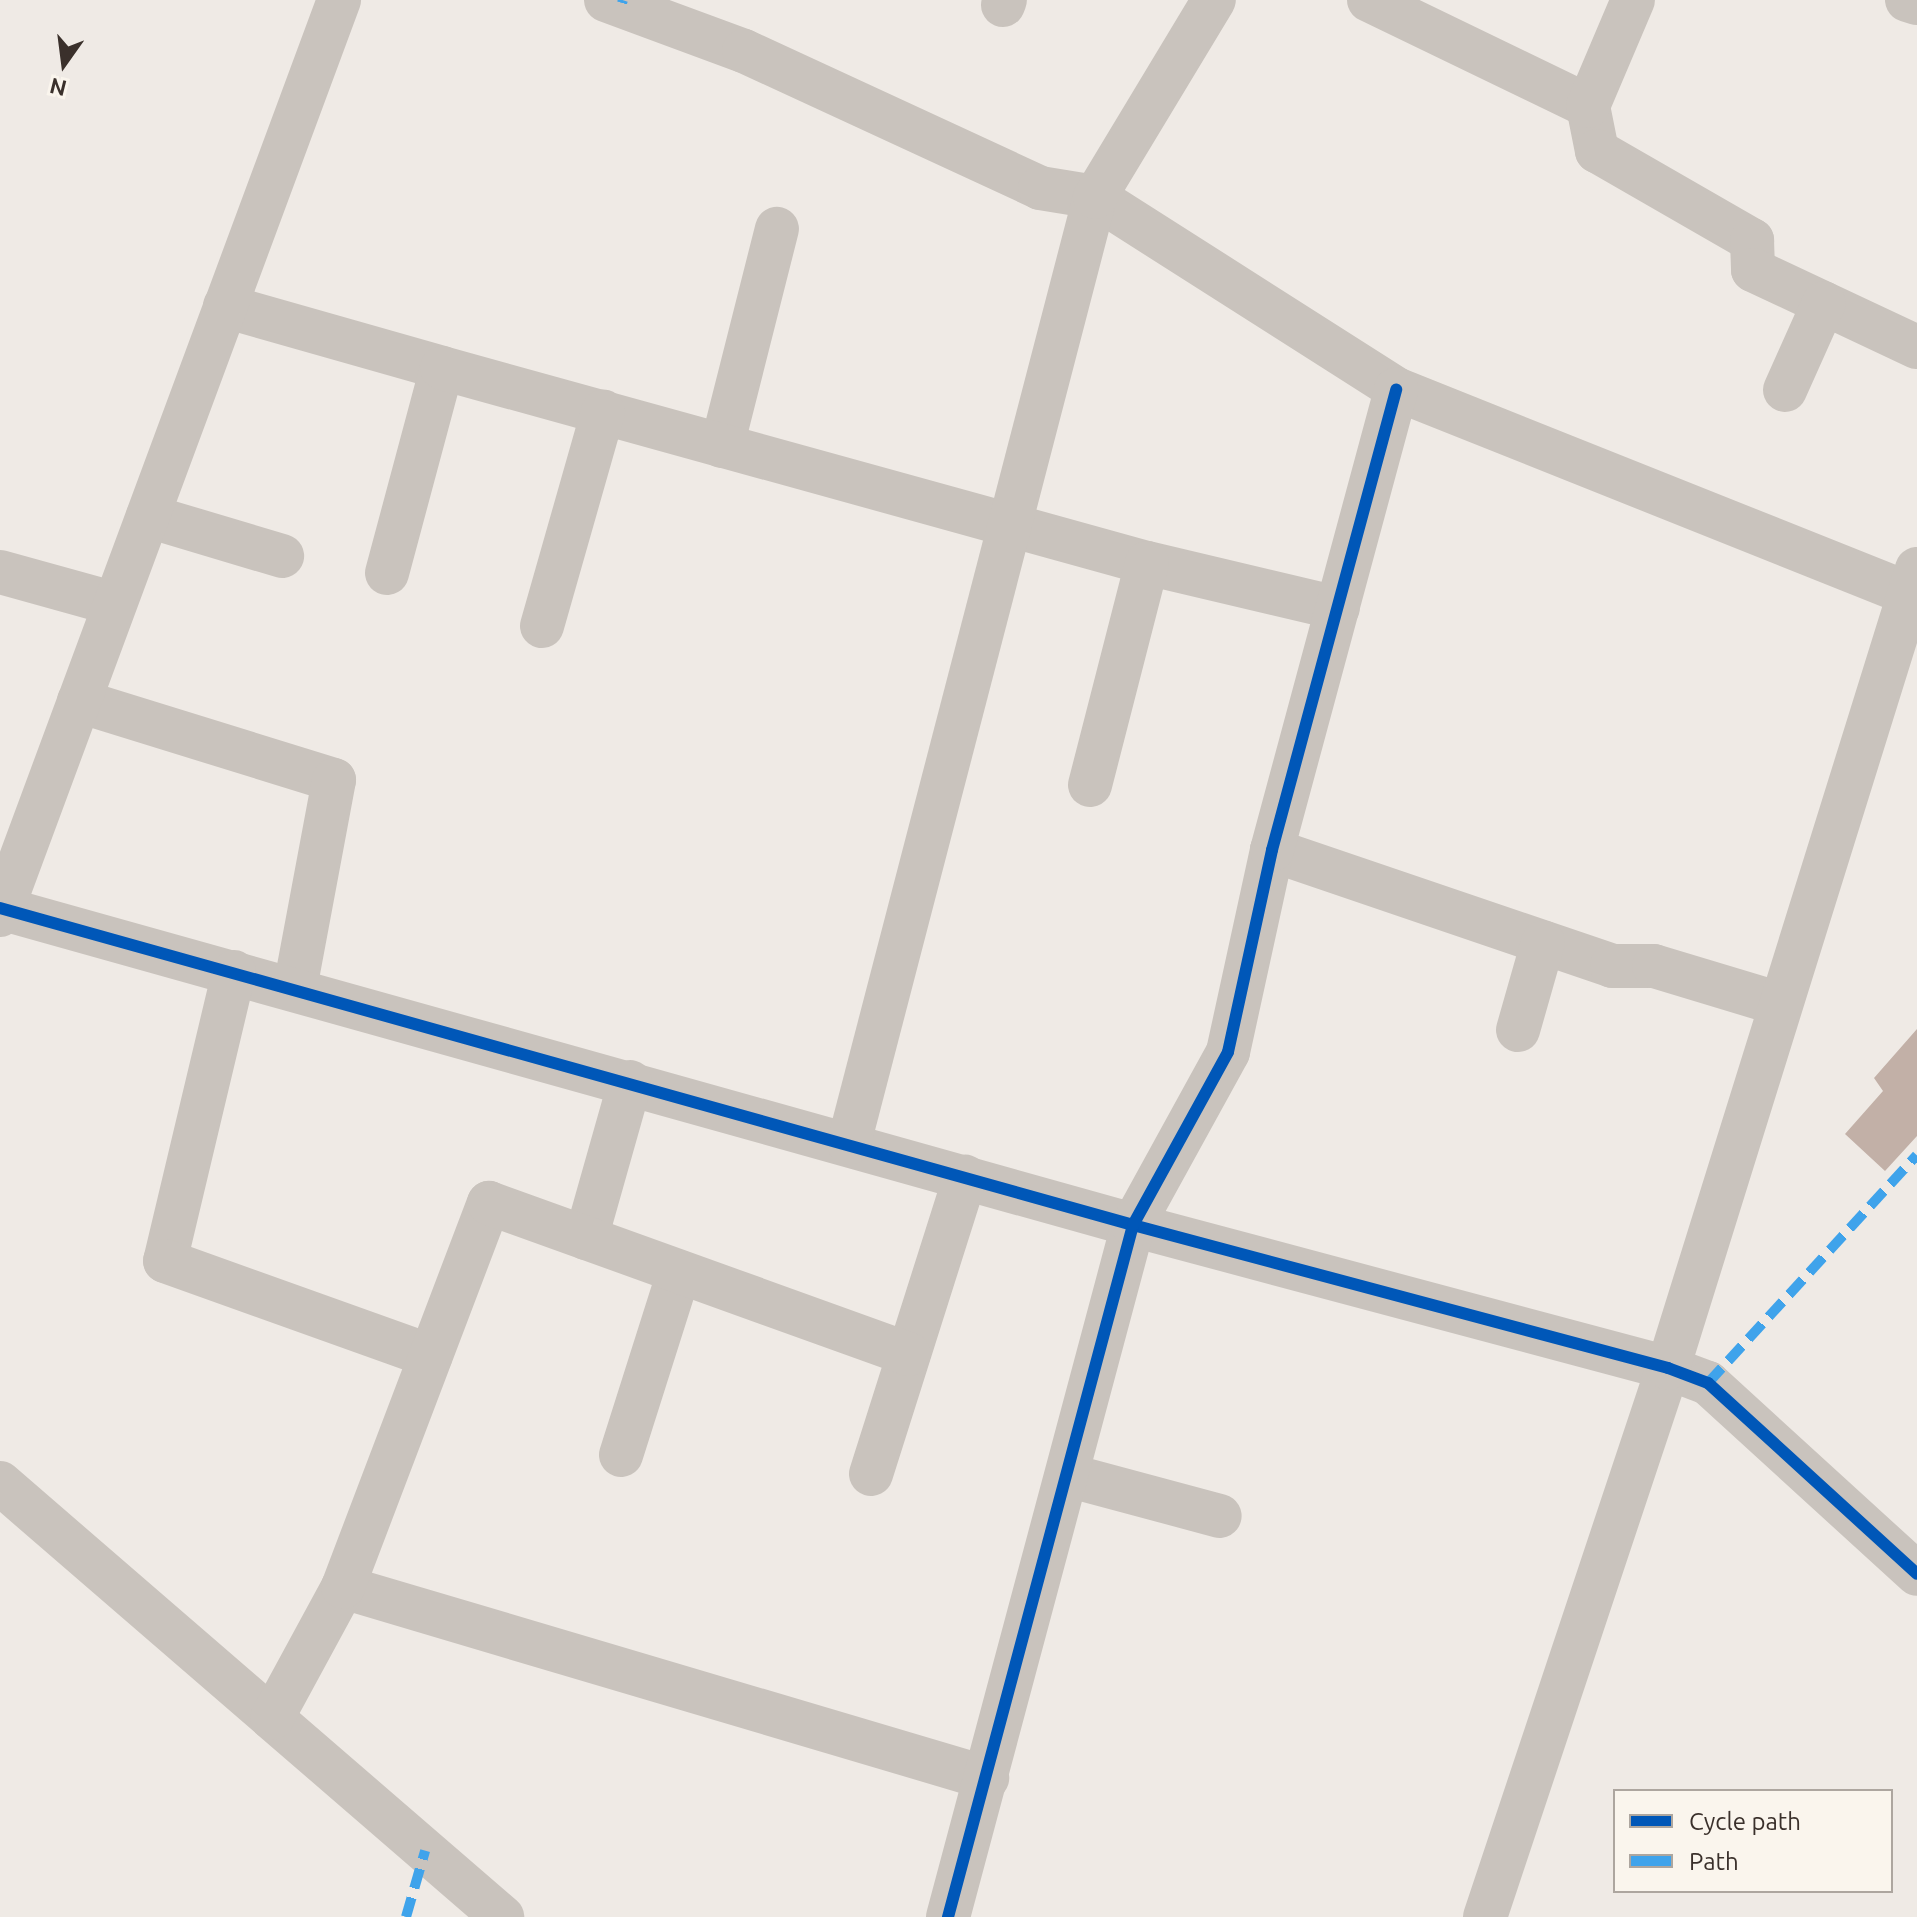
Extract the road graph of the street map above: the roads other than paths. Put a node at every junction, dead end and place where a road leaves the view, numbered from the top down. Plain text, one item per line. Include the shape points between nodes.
1 (339, 0) edge
2 (606, 0) edge
3 (1214, 0) edge
4 (1369, 0) edge
5 (1633, 0) edge
6 (1907, 0) edge
7 (1917, 3) edge
8 (1588, 106) junction
9 (1095, 197) junction
10 (777, 229) dead end
11 (1824, 303) junction
12 (225, 306) junction
13 (1917, 347) edge
14 (442, 368) junction
15 (1396, 389) junction
16 (1785, 390) dead end
17 (603, 412) junction
18 (722, 446) junction
19 (148, 516) junction
20 (1010, 524) junction
21 (282, 556) dead end
22 (1147, 563) junction
23 (0, 572) edge
24 (387, 573) dead end
25 (1914, 586) edge
26 (115, 604) junction
27 (1338, 608) junction
28 (542, 626) dead end
29 (79, 701) junction
30 (1090, 785) dead end
31 (1272, 850) junction
32 (1, 910) edge
33 (1543, 942) junction
34 (234, 972) junction
35 (295, 989) junction
36 (1780, 1004) junction
37 (1518, 1030) dead end
38 (630, 1082) junction
39 (849, 1143) junction
40 (965, 1177) junction
41 (1133, 1225) junction
42 (586, 1238) junction
43 (679, 1272) junction
44 (909, 1354) junction
45 (430, 1356) junction
46 (1668, 1368) junction
47 (621, 1455) dead end
48 (871, 1474) dead end
49 (1067, 1475) junction
50 (0, 1483) edge
51 (1220, 1516) dead end
52 (1917, 1574) edge
53 (343, 1587) junction
54 (272, 1718) junction
55 (987, 1778) junction
56 (502, 1917) edge
57 (948, 1917) edge
58 (1485, 1917) edge

1 - 12 street
2 - 9 street via 744,51 1040,188
3 - 9 street
4 - 8 street
5 - 8 street
6 - 7 street
8 - 11 street via 1597,151 1752,240 1753,270
9 - 15 street
9 - 20 street
10 - 18 street
11 - 13 street
11 - 16 street
12 - 14 street
12 - 19 street
14 - 17 street
14 - 24 street
15 - 25 street
15 - 27 street
17 - 18 street
17 - 28 street
18 - 20 street
19 - 21 street
19 - 26 street
20 - 22 street
20 - 39 street
22 - 27 street
22 - 30 street
23 - 26 street
25 - 36 street
26 - 29 street
27 - 31 street
29 - 32 street
29 - 35 street via 334,780
31 - 33 street
31 - 41 street via 1228,1052
32 - 34 street
33 - 36 street via 1612,966 1654,966
33 - 37 street
34 - 35 street
34 - 45 street via 165,1261
35 - 38 street
36 - 46 street
38 - 39 street
38 - 42 street
39 - 40 street
40 - 41 street
40 - 44 street
41 - 46 street
41 - 49 street
42 - 43 street
42 - 45 street via 489,1203
43 - 44 street
43 - 47 street
44 - 48 street
45 - 53 street
46 - 52 street via 1708,1383
46 - 58 street
49 - 51 street
49 - 55 street
50 - 54 street
53 - 54 street
53 - 55 street
54 - 56 street
55 - 57 street

